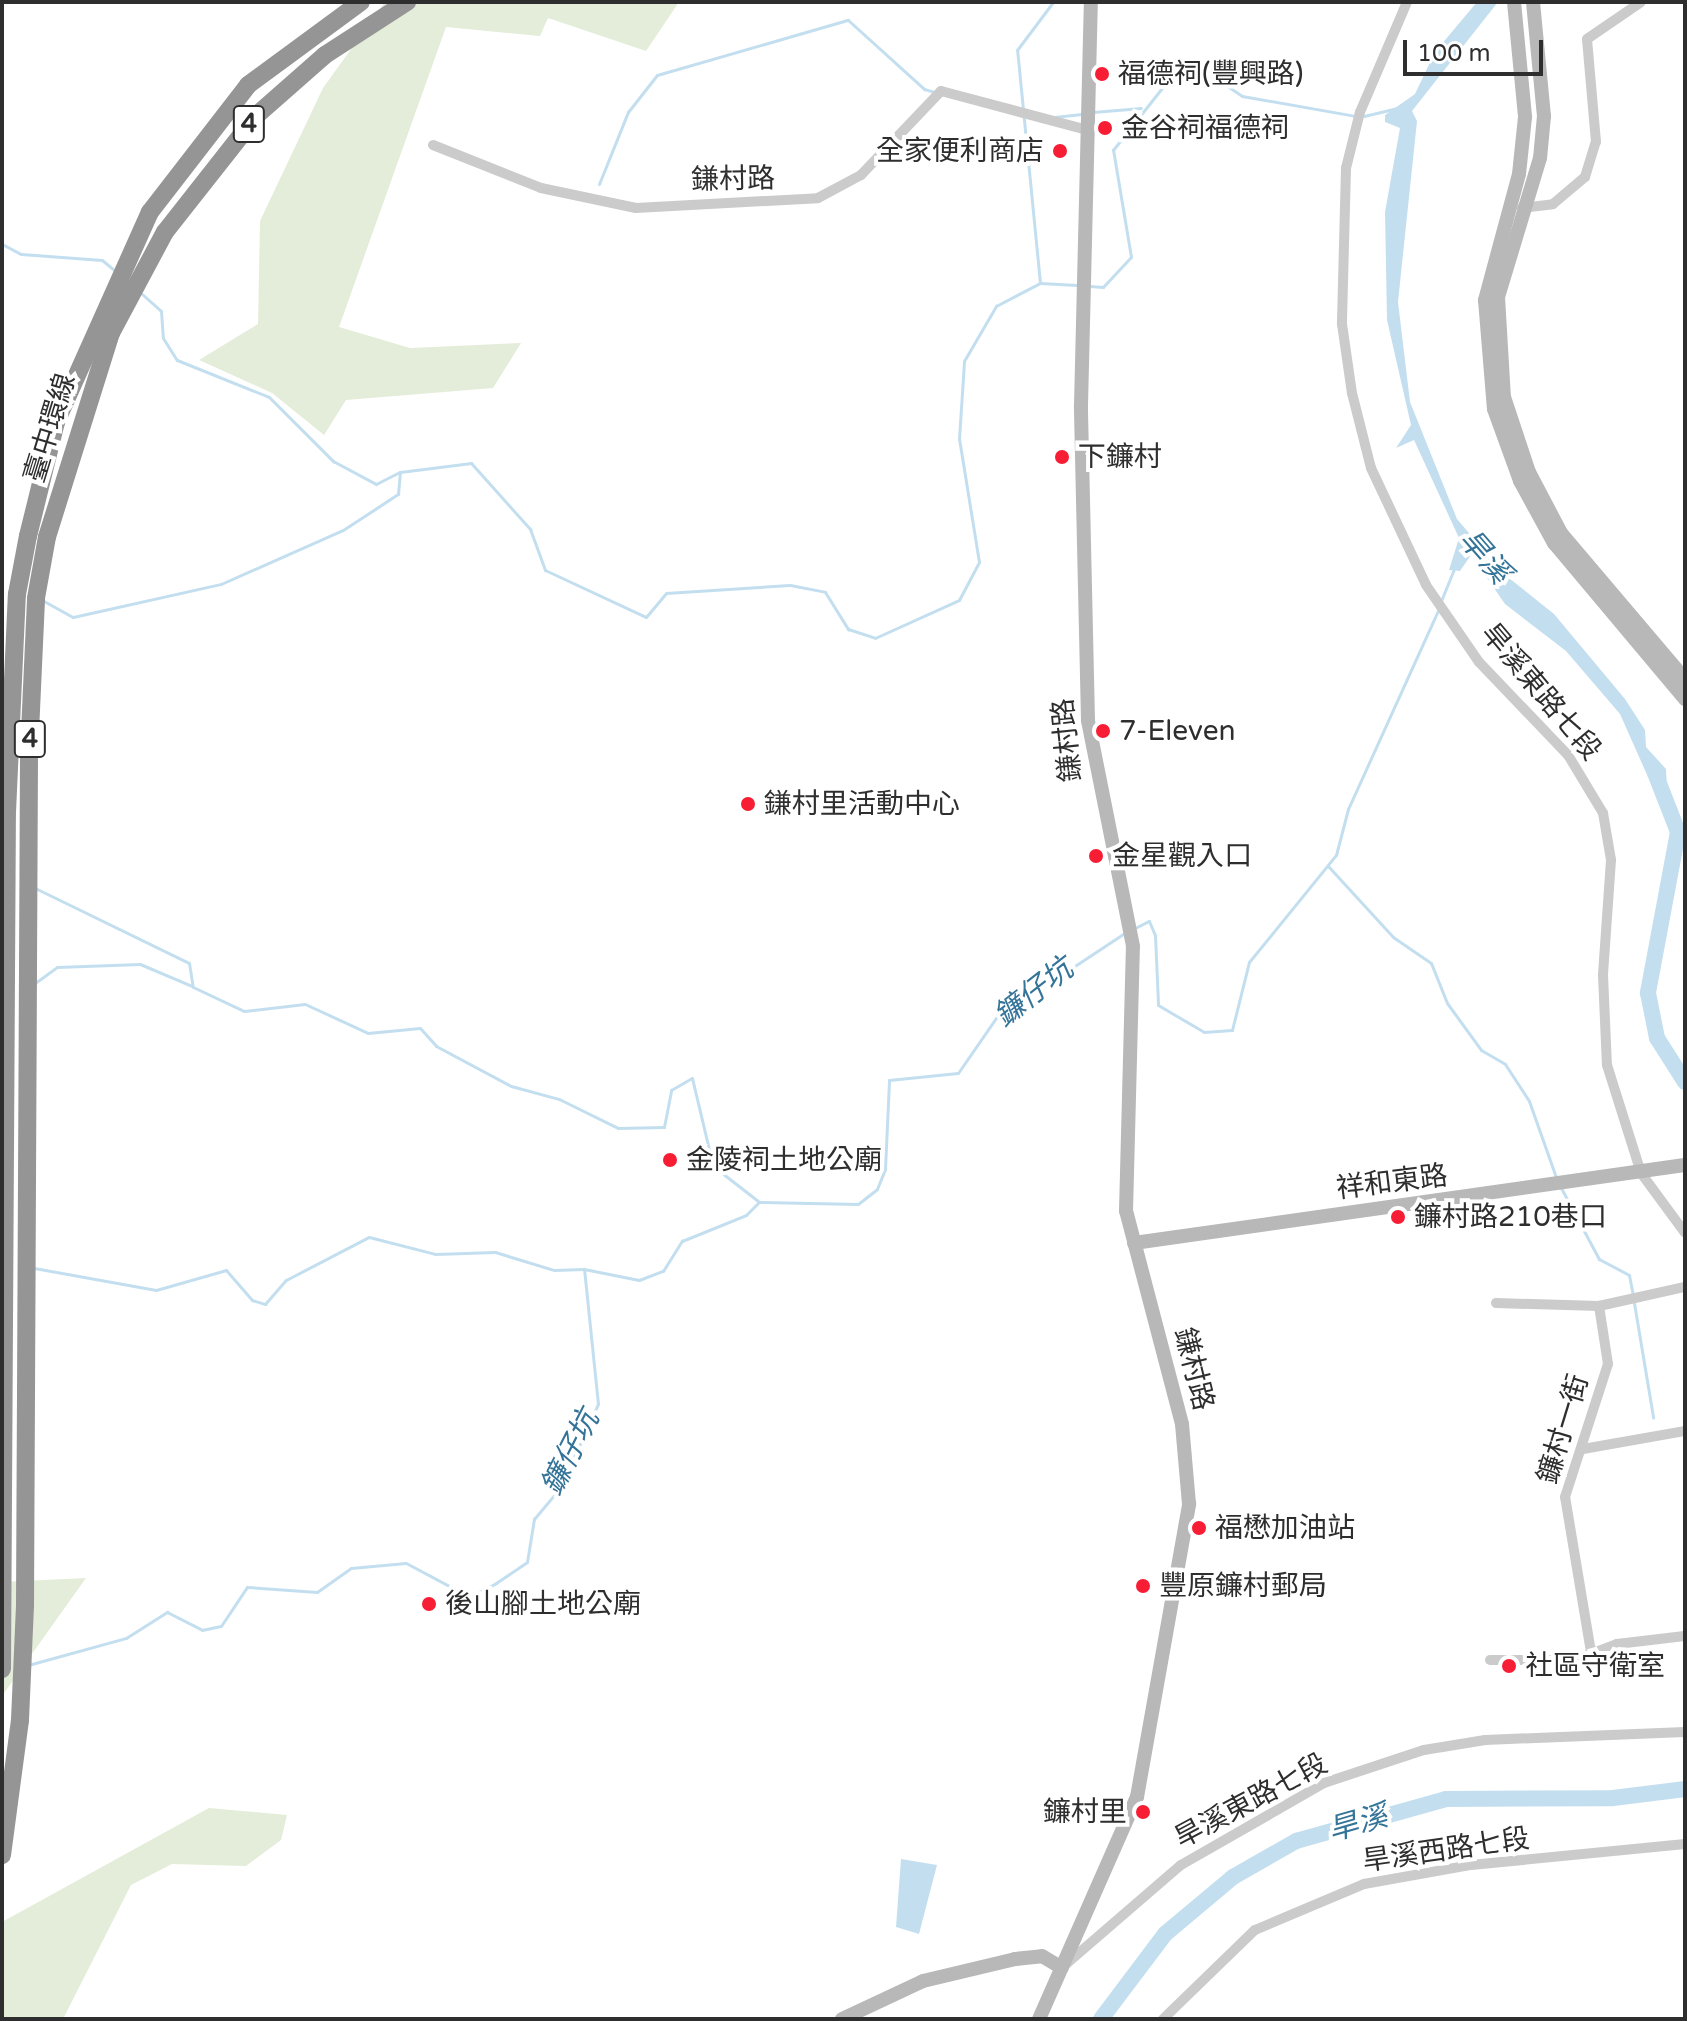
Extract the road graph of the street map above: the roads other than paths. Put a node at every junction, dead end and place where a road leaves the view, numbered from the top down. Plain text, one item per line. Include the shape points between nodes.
1 (361, 2) edge
2 (407, 2) edge
3 (1091, 2) edge
4 (1407, 2) edge
5 (1514, 2) edge
6 (1533, 2) edge
7 (1641, 2) edge
8 (1084, 129) junction
9 (433, 145) dead end
10 (1516, 205) junction
11 (1685, 679) edge
12 (1685, 699) edge
13 (1685, 1165) edge
14 (1648, 1172) junction
15 (1685, 1233) edge
16 (1134, 1243) junction
17 (1685, 1287) edge
18 (1496, 1303) dead end
19 (1599, 1306) junction
20 (1685, 1431) edge
21 (1583, 1449) junction
22 (1685, 1636) edge
23 (1591, 1652) junction
24 (1490, 1660) dead end
25 (2, 1668) edge
26 (1685, 1732) edge
27 (1685, 1844) edge
28 (2, 1855) edge
29 (1062, 1968) junction
30 (842, 2019) edge
31 (1039, 2019) edge
32 (1163, 2019) edge

1 - 25 highway, 臺中環線 / 4 via 248,85 194,147 116,281 56,422 19,586 6,875
2 - 28 highway, 臺中環線 / 4 via 325,55 258,114 207,171 130,298 79,421 37,595 28,886 23,1667
3 - 8 street
4 - 14 street, 旱溪東路七段 via 1360,112 1346,168 1342,324 1352,393 1371,468 1426,585 1479,662 1568,755 1603,813 1611,860 1603,975 1607,1065
5 - 10 street via 1525,117
6 - 10 street via 1544,116
7 - 10 street via 1587,39 1596,142 1585,177 1553,204
8 - 9 street, 鎌村路 via 941,91 879,159 818,198 636,208 541,188
8 - 16 street, 鎌村路 via 1088,720 1133,946 1124,1171
10 - 11 street via 1495,326 1515,435 1576,555
10 - 12 street via 1483,324 1501,432 1561,553
13 - 14 street, 祥和東路
14 - 15 street, 旱溪東路七段
14 - 16 street, 祥和東路
16 - 29 street, 鎌村路 via 1182,1424 1189,1504 1137,1797
17 - 19 street
18 - 19 street
19 - 21 street, 鐮村一街 via 1608,1364
20 - 21 street
21 - 23 street, 鐮村一街 via 1565,1497
22 - 23 street
23 - 24 street via 1575,1660
26 - 29 street, 旱溪東路七段 via 1638,1740 1485,1740 1424,1750 1324,1783 1181,1865
27 - 32 street, 旱溪西路七段 via 1471,1865 1364,1884 1255,1930
29 - 30 street via 1042,1956 1015,1959 923,1981
29 - 31 street, 鎌村路

